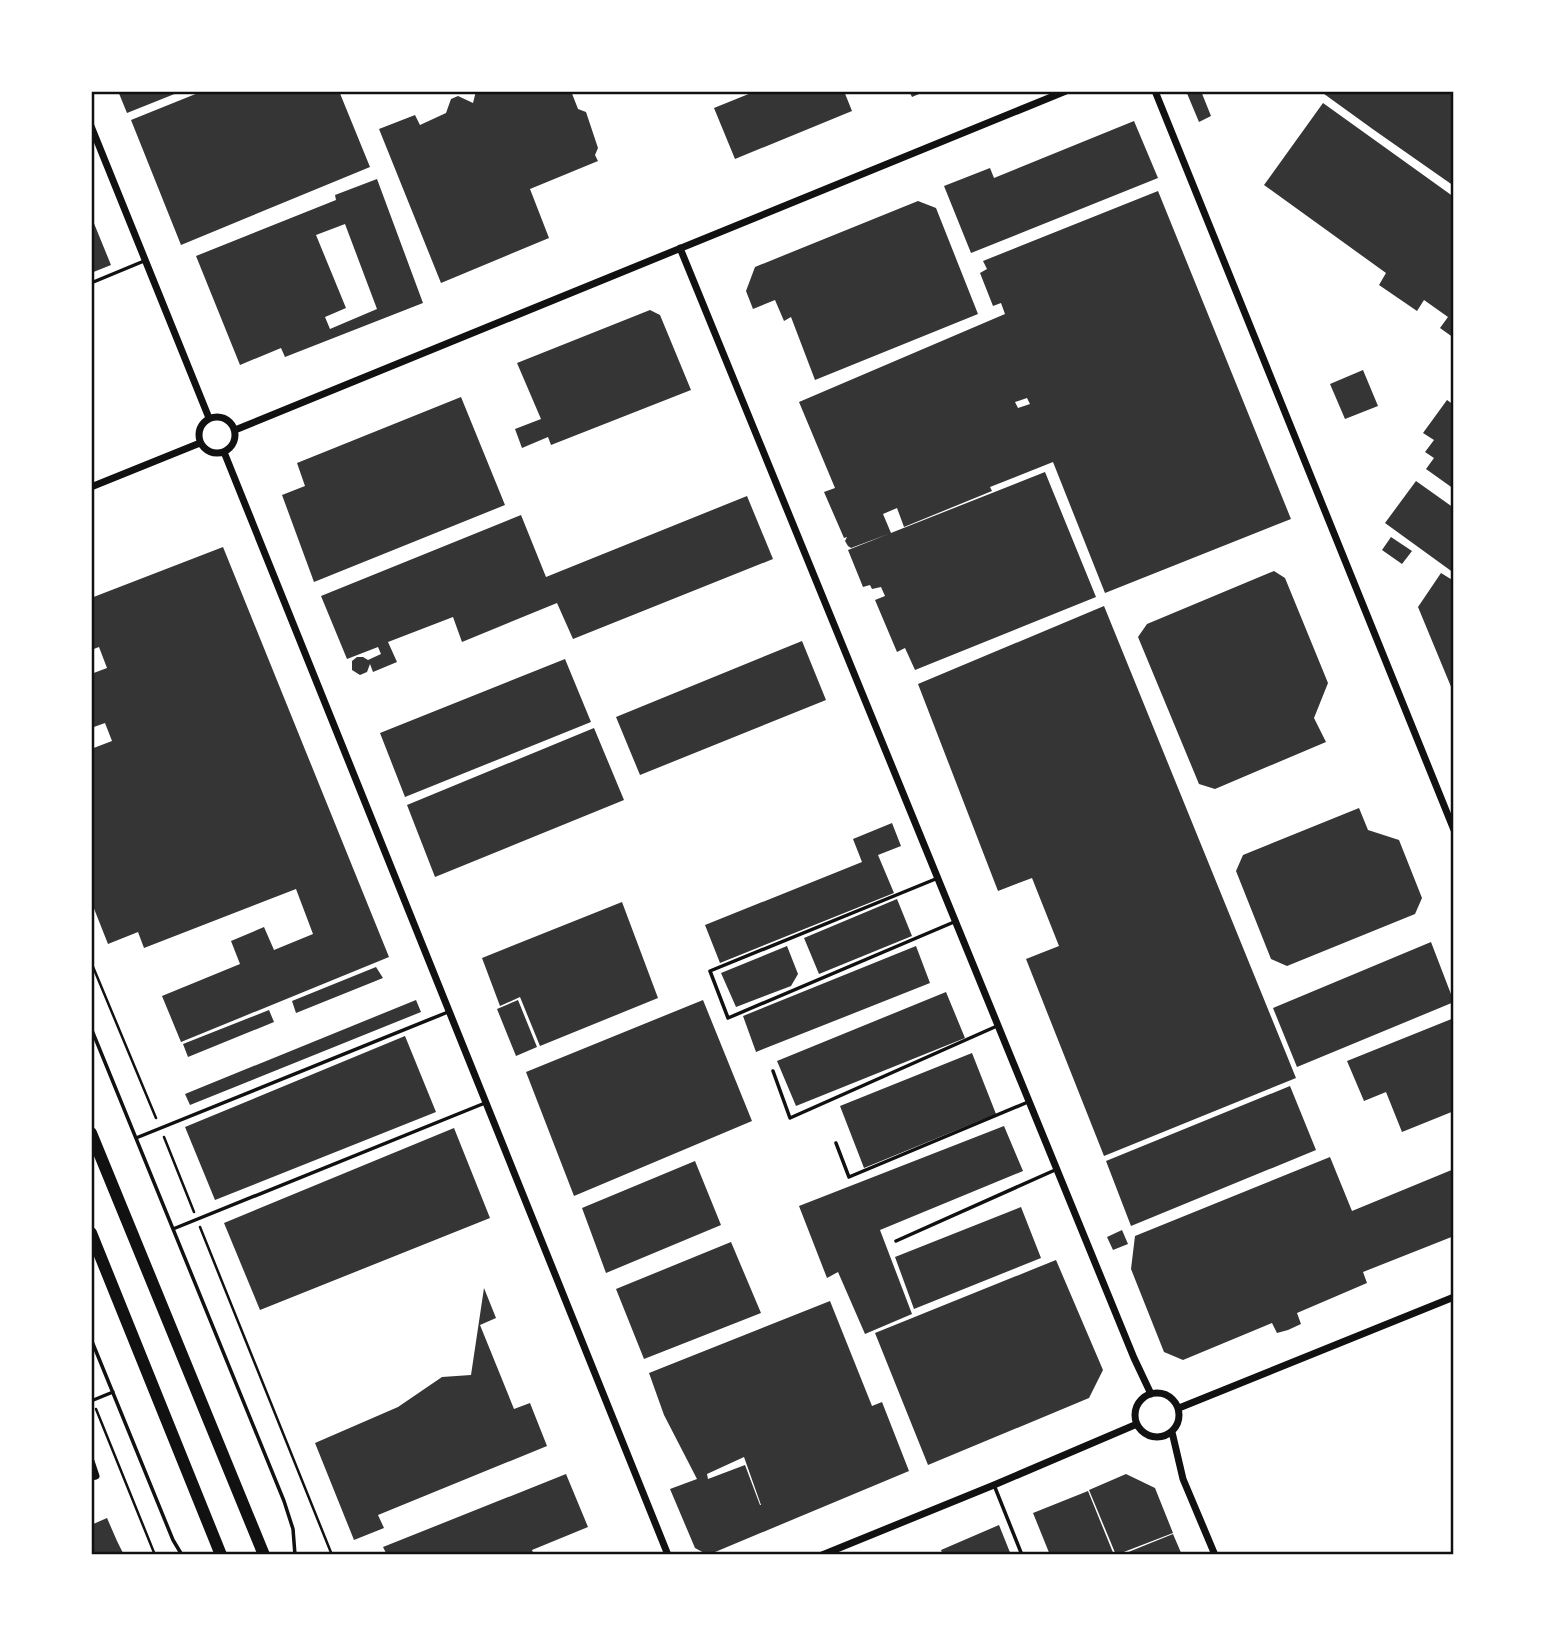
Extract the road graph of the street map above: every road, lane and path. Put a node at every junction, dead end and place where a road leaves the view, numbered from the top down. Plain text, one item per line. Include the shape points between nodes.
1 (1066, 91) edge
2 (1155, 91) edge
3 (92, 131) edge
4 (680, 248) junction
5 (145, 261) junction
6 (91, 283) edge
7 (209, 418) junction
8 (235, 430) junction
9 (200, 443) junction
10 (224, 452) junction
11 (91, 487) edge
12 (1454, 830) edge
13 (939, 878) junction
14 (956, 921) junction
15 (91, 962) edge
16 (448, 1012) junction
17 (999, 1026) junction
18 (91, 1028) edge
19 (773, 1071) dead end
20 (1030, 1101) junction
21 (485, 1103) junction
22 (160, 1128) junction
23 (91, 1133) edge
24 (136, 1138) junction
25 (836, 1143) dead end
26 (1057, 1169) junction
27 (197, 1219) junction
28 (173, 1229) junction
29 (91, 1233) edge
30 (896, 1241) dead end
31 (1454, 1297) edge
32 (91, 1339) edge
33 (113, 1392) junction
34 (1150, 1394) junction
35 (92, 1400) edge
36 (1179, 1408) junction
37 (1137, 1424) junction
38 (1172, 1432) junction
39 (91, 1461) edge
40 (91, 1477) edge
41 (994, 1485) junction
42 (155, 1555) edge
43 (182, 1555) edge
44 (221, 1555) edge
45 (264, 1555) edge
46 (295, 1555) edge
47 (332, 1555) edge
48 (668, 1555) edge
49 (822, 1555) edge
50 (1022, 1555) edge
51 (1214, 1555) edge

1 - 4 street
2 - 12 street
3 - 5 street
4 - 8 street
4 - 13 street
5 - 6 lane
5 - 7 street
7 - 8 street via 222,417
7 - 9 street via 200,426
8 - 10 street via 234,443
9 - 10 street via 210,452
9 - 11 street
10 - 16 street
13 - 14 street
13 - 14 lane via 710,971 728,1018
14 - 17 street
15 - 22 path
16 - 21 street
16 - 22 lane
17 - 19 lane via 790,1118
17 - 20 street
18 - 24 lane
20 - 25 lane via 849,1177
20 - 26 street
21 - 27 lane
21 - 48 street
22 - 24 lane
22 - 27 path
23 - 45 main road
24 - 28 lane
26 - 30 lane
26 - 34 street
27 - 28 lane
27 - 47 path
28 - 46 lane via 284,1501
29 - 44 main road
31 - 36 street
32 - 33 lane
33 - 35 lane
33 - 43 lane
34 - 36 street via 1171,1397
34 - 37 street via 1137,1406
35 - 42 path
36 - 38 street
37 - 38 street via 1152,1436
37 - 41 street
38 - 51 street via 1183,1479
39 - 40 street via 96,1476
41 - 49 street
41 - 50 lane

